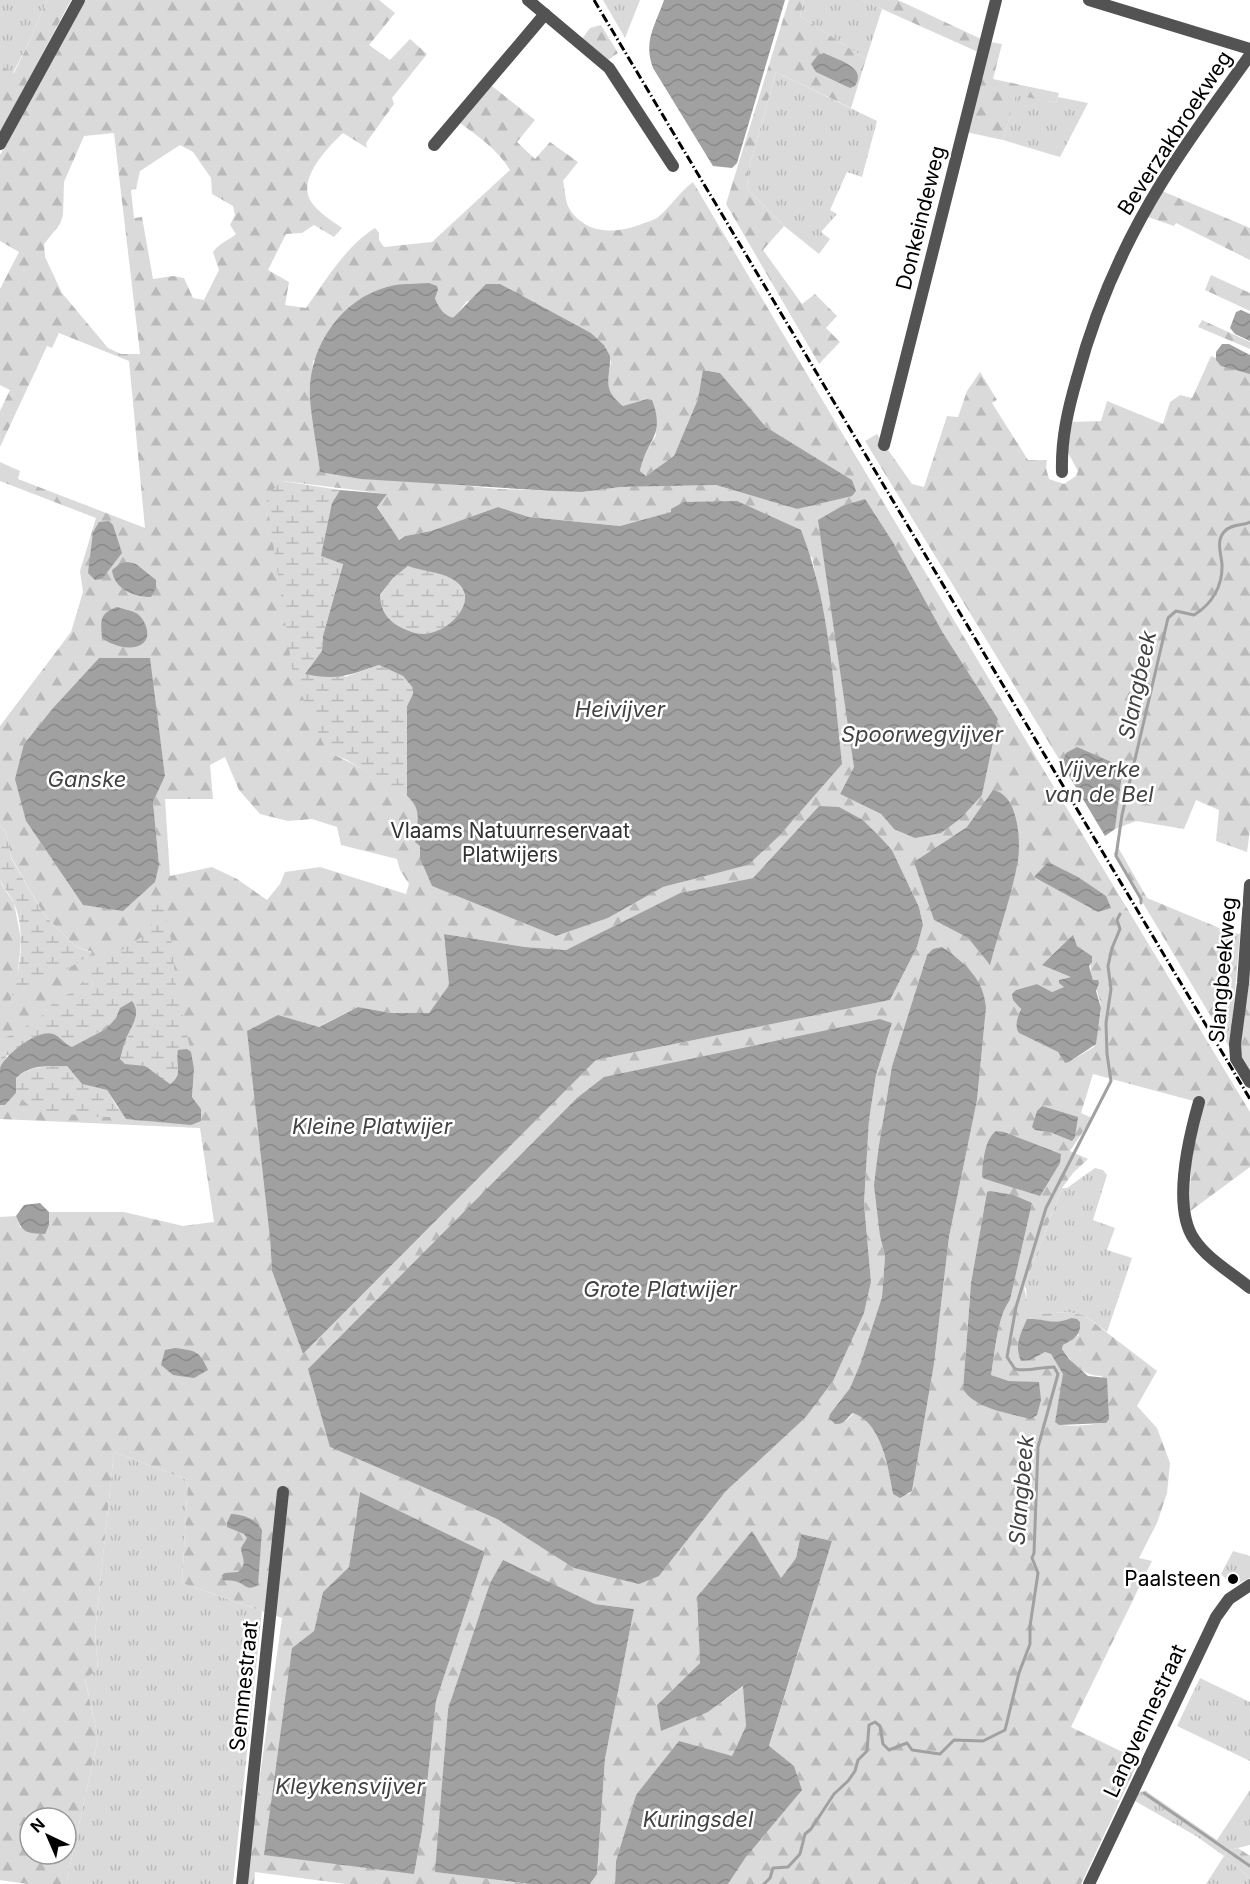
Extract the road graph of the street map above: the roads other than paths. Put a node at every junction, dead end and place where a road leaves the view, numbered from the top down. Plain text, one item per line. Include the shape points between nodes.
1 (79, 0) edge
2 (528, 0) edge
3 (996, 0) edge
4 (1089, 0) edge
5 (545, 14) junction
6 (1250, 49) edge
7 (1250, 55) edge
8 (0, 144) edge
9 (434, 145) dead end
10 (673, 166) dead end
11 (884, 445) dead end
12 (1062, 472) dead end
13 (1250, 885) edge
14 (1250, 1082) edge
15 (1199, 1102) dead end
16 (1250, 1288) edge
17 (283, 1492) dead end
18 (1250, 1586) edge
19 (242, 1884) edge
20 (1089, 1884) edge

1 - 8 street
2 - 5 street
3 - 11 street, Donkeindeweg
4 - 6 street
5 - 9 street
5 - 10 street via 609,68
7 - 12 street, Beverzakbroekweg via 1161,183 1116,270 1096,319 1066,418
13 - 14 street, Slangbeekweg via 1234,1044 1236,1059
15 - 16 street via 1189,1138 1184,1217 1201,1249
17 - 19 street, Semmestraat
18 - 20 street, Langvennestraat via 1229,1599 1216,1617

